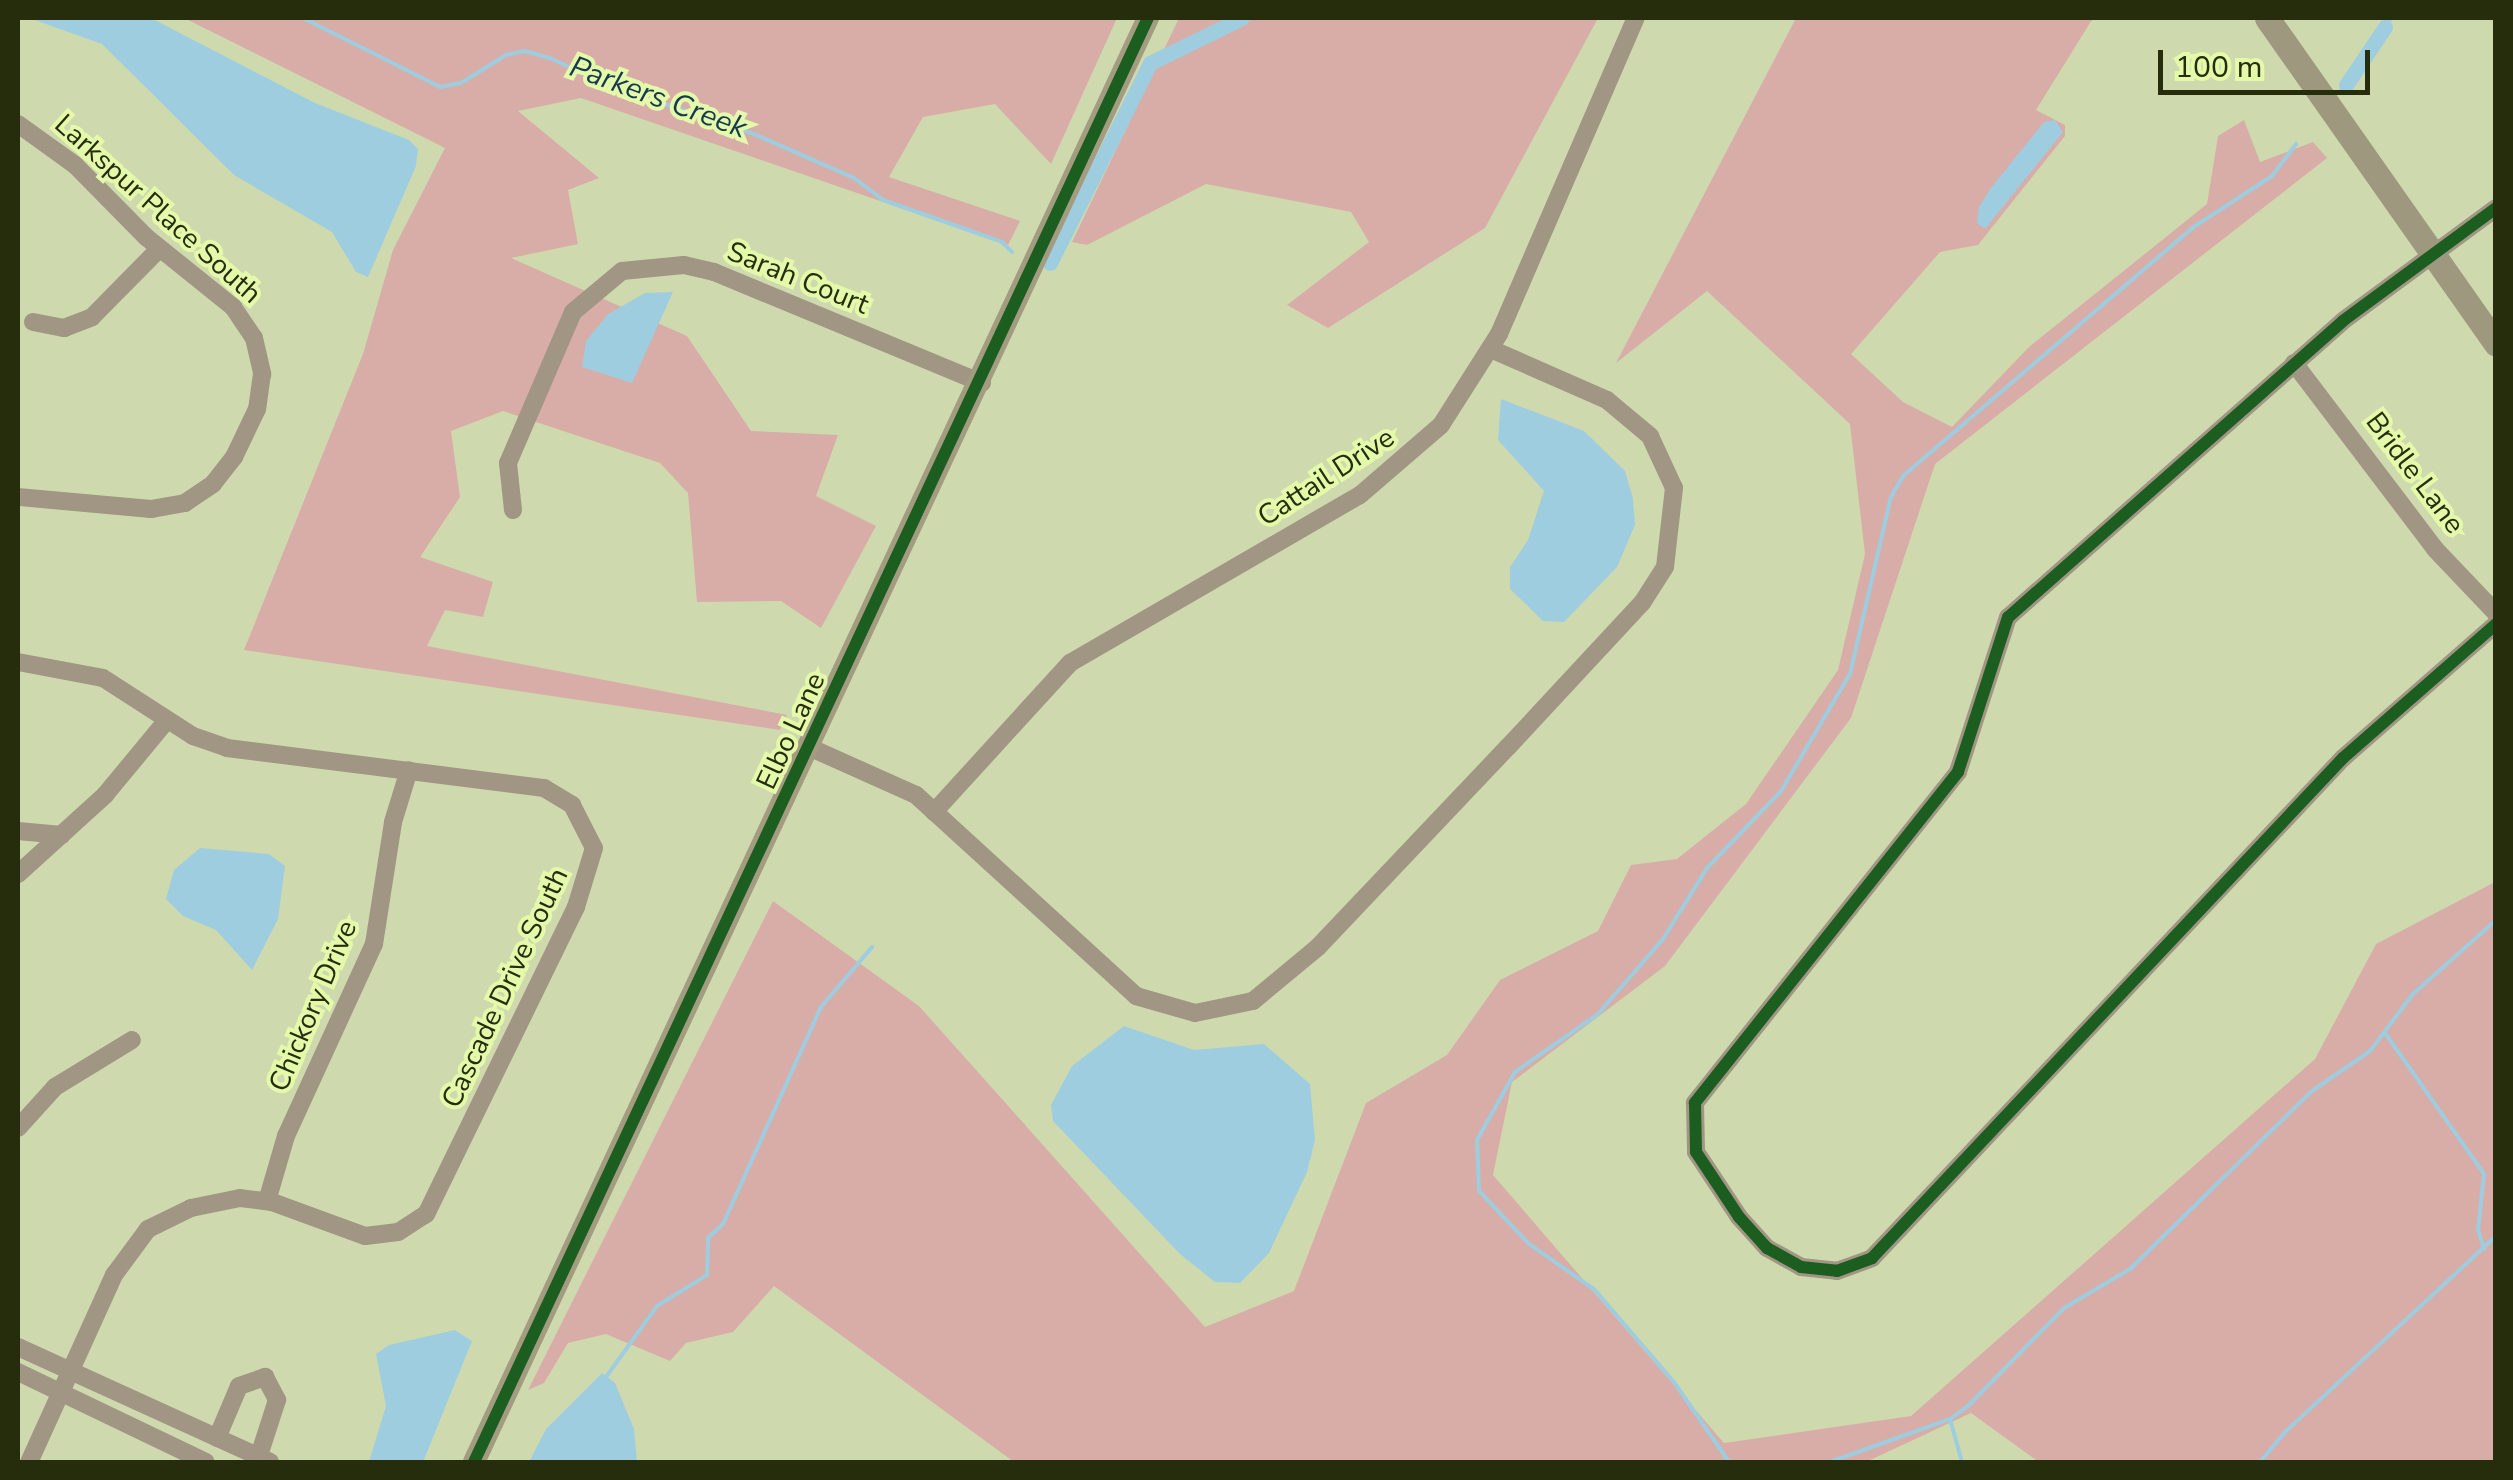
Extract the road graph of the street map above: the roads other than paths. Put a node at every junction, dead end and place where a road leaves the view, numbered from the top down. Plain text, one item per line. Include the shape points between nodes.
1 (1148, 18) edge
2 (1636, 18) edge
3 (2267, 18) edge
4 (18, 124) edge
5 (2496, 208) edge
6 (160, 248) junction
7 (2432, 253) junction
8 (33, 322) dead end
9 (2496, 344) edge
10 (1491, 349) junction
11 (2294, 363) junction
12 (982, 383) junction
13 (18, 497) edge
14 (512, 510) dead end
15 (2496, 613) edge
16 (2496, 624) edge
17 (18, 662) edge
18 (167, 720) junction
19 (811, 748) junction
20 (409, 770) junction
21 (934, 812) junction
22 (18, 830) edge
23 (62, 835) junction
24 (18, 874) edge
25 (132, 1040) dead end
26 (18, 1128) edge
27 (267, 1201) junction
28 (18, 1347) edge
29 (18, 1372) edge
30 (71, 1372) junction
31 (62, 1393) junction
32 (217, 1438) junction
33 (262, 1461) edge
34 (29, 1462) edge
35 (206, 1462) edge
36 (474, 1462) edge

1 - 12 street, Elbo Lane via 1022,281
2 - 10 street, Cattail Drive
3 - 7 main road
4 - 6 street, Larkspur Place South via 74,165
5 - 7 street
6 - 8 street via 92,317 64,328
6 - 13 street, Larkspur Place South via 233,307 254,338 261,392 234,457 200,495 168,508
7 - 9 main road
7 - 11 street
10 - 21 street, Cattail Drive via 1441,425 1403,464 1070,663
10 - 21 street via 1591,392 1650,436 1674,488 1665,567 1627,621 1287,977 1253,1000 1215,1012 1175,1011 1146,1001 1101,970
11 - 15 street, Bridle Lane via 2436,549
11 - 16 street via 2008,617 1958,772 1702,1087 1691,1136 1703,1168 1738,1217 1767,1248 1801,1268 1837,1271 1880,1251 2343,758
12 - 14 street, Sarah Court via 714,272 684,265 622,271 572,312 508,463
12 - 19 street, Elbo Lane
17 - 18 street, Cascade Drive South via 86,672
18 - 20 street, Cascade Drive South via 227,748
18 - 23 street
19 - 21 street via 888,778
19 - 36 street, Elbo Lane
20 - 27 street, Chickory Drive via 393,822 374,944 286,1136
20 - 27 street, Cascade Drive South via 528,784 560,795 590,832 589,878 426,1214 398,1232 365,1236
22 - 23 street
23 - 24 street
25 - 26 street via 55,1087
27 - 30 street, Cascade Drive South via 207,1203 148,1230 114,1275
28 - 30 street
29 - 31 street
30 - 31 street, Cascade Drive South
30 - 32 street
31 - 34 street, Cascade Drive South
31 - 35 street
32 - 33 street
32 - 33 street via 238,1386 266,1377 277,1400

